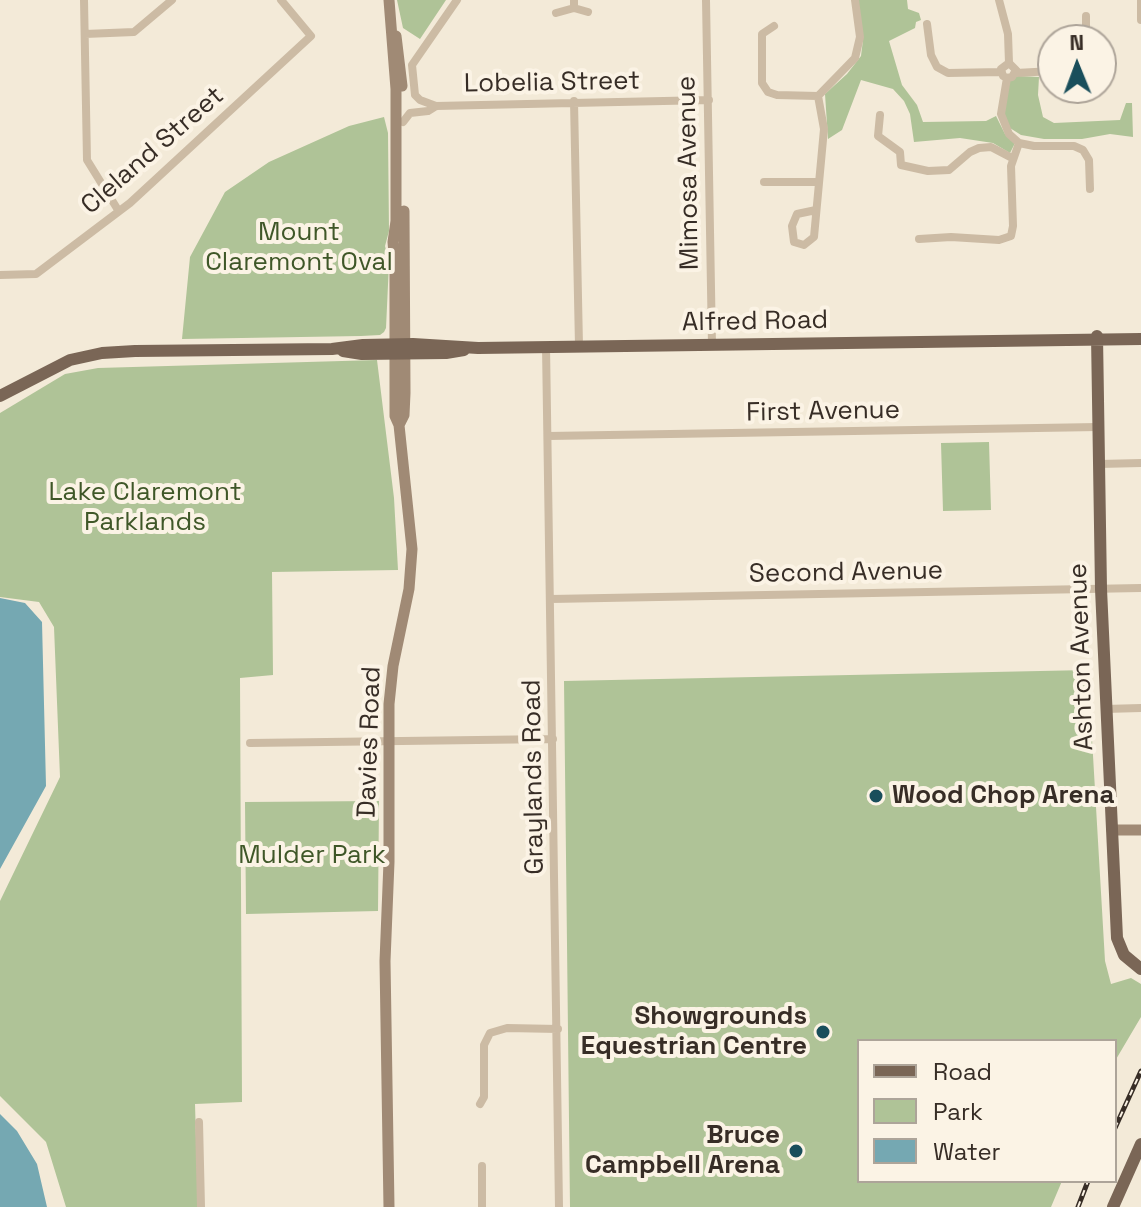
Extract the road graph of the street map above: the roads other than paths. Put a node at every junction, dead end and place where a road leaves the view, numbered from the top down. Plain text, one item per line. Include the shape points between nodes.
1 (84, 0) edge
2 (172, 0) edge
3 (281, 0) edge
4 (389, 0) edge
5 (457, 0) edge
6 (706, 0) edge
7 (855, 0) edge
8 (999, 0) edge
9 (1141, 0) edge
10 (574, 4) edge
11 (588, 12) dead end
12 (556, 13) dead end
13 (1086, 16) dead end
14 (1141, 20) edge
15 (927, 24) dead end
16 (1086, 24) edge
17 (774, 26) dead end
18 (85, 34) junction
19 (1037, 72) edge
20 (1008, 74) junction
21 (818, 96) junction
22 (709, 100) junction
23 (574, 101) junction
24 (436, 106) junction
25 (880, 115) dead end
26 (401, 128) junction
27 (1019, 143) junction
28 (1012, 158) junction
29 (764, 182) dead end
30 (818, 182) junction
31 (1090, 189) dead end
32 (118, 210) junction
33 (816, 210) dead end
34 (919, 239) dead end
35 (0, 275) edge
36 (1141, 332) edge
37 (1097, 337) junction
38 (1141, 339) edge
39 (712, 345) junction
40 (546, 346) junction
41 (579, 346) junction
42 (399, 349) junction
43 (40, 376) junction
44 (0, 396) edge
45 (0, 404) edge
46 (1098, 427) junction
47 (548, 436) junction
48 (1141, 463) edge
49 (1099, 464) junction
50 (1141, 588) edge
51 (1101, 589) junction
52 (551, 599) junction
53 (1141, 708) edge
54 (1105, 709) junction
55 (553, 739) junction
56 (389, 741) junction
57 (250, 743) dead end
58 (1112, 830) junction
59 (1141, 830) edge
60 (1141, 969) edge
61 (558, 1029) junction
62 (480, 1104) dead end
63 (199, 1122) dead end
64 (1141, 1144) edge
65 (482, 1166) dead end
66 (201, 1207) edge
67 (389, 1207) edge
68 (482, 1207) edge
69 (559, 1207) edge
70 (1113, 1207) edge

1 - 18 street
2 - 18 street via 134,32
3 - 32 street, Cleland Street via 311,36
4 - 26 main road, Davies Road via 399,43
5 - 24 street via 412,65 415,95
6 - 22 street, Mimosa Avenue
7 - 21 street via 860,37 855,58
8 - 20 street via 1009,63 1014,65
9 - 14 street
10 - 11 street
10 - 12 street
13 - 16 street
15 - 20 street via 937,67 948,73
17 - 21 street via 762,34 762,83 777,95
18 - 32 street via 87,160
19 - 20 street
20 - 27 street via 1001,114
21 - 30 street via 824,129
22 - 23 street, Lobelia Street
22 - 39 street, Mimosa Avenue
23 - 24 street, Lobelia Street
23 - 41 street
24 - 26 street, Lobelia Street via 410,113
25 - 28 street via 878,136 900,152 901,165 949,170 970,152 991,147
26 - 42 main road, Davies Road
27 - 28 street
27 - 31 street via 1083,150 1089,160
28 - 34 street via 1011,236
29 - 30 street
30 - 33 street
32 - 35 street, Cleland Street via 36,274
36 - 37 main road, Alfred Road
37 - 38 main road, Alfred Road
37 - 39 main road, Alfred Road
37 - 46 main road, Ashton Avenue
39 - 41 main road, Alfred Road
40 - 41 main road, Alfred Road
40 - 42 main road, Alfred Road via 446,353
40 - 47 street, Graylands Road
42 - 43 main road, Alfred Road via 102,353 70,360
42 - 56 main road, Davies Road via 404,415 399,425 412,549 391,675
43 - 44 main road, Alfred Road
43 - 45 main road, Alfred Road
46 - 47 street, First Avenue
46 - 49 main road, Ashton Avenue
47 - 52 street, Graylands Road
48 - 49 street
49 - 51 main road, Ashton Avenue
50 - 51 street, Second Avenue
51 - 52 street, Second Avenue
51 - 54 main road, Ashton Avenue
52 - 55 street, Graylands Road
53 - 54 street
54 - 58 main road, Ashton Avenue
55 - 56 street
55 - 61 street, Graylands Road
56 - 57 street
56 - 67 main road, Davies Road
58 - 59 main road
58 - 60 main road, Ashton Avenue via 1117,938 1124,955
61 - 62 street via 490,1033 484,1045
61 - 69 street, Graylands Road
63 - 66 street
64 - 70 main road
65 - 68 street

